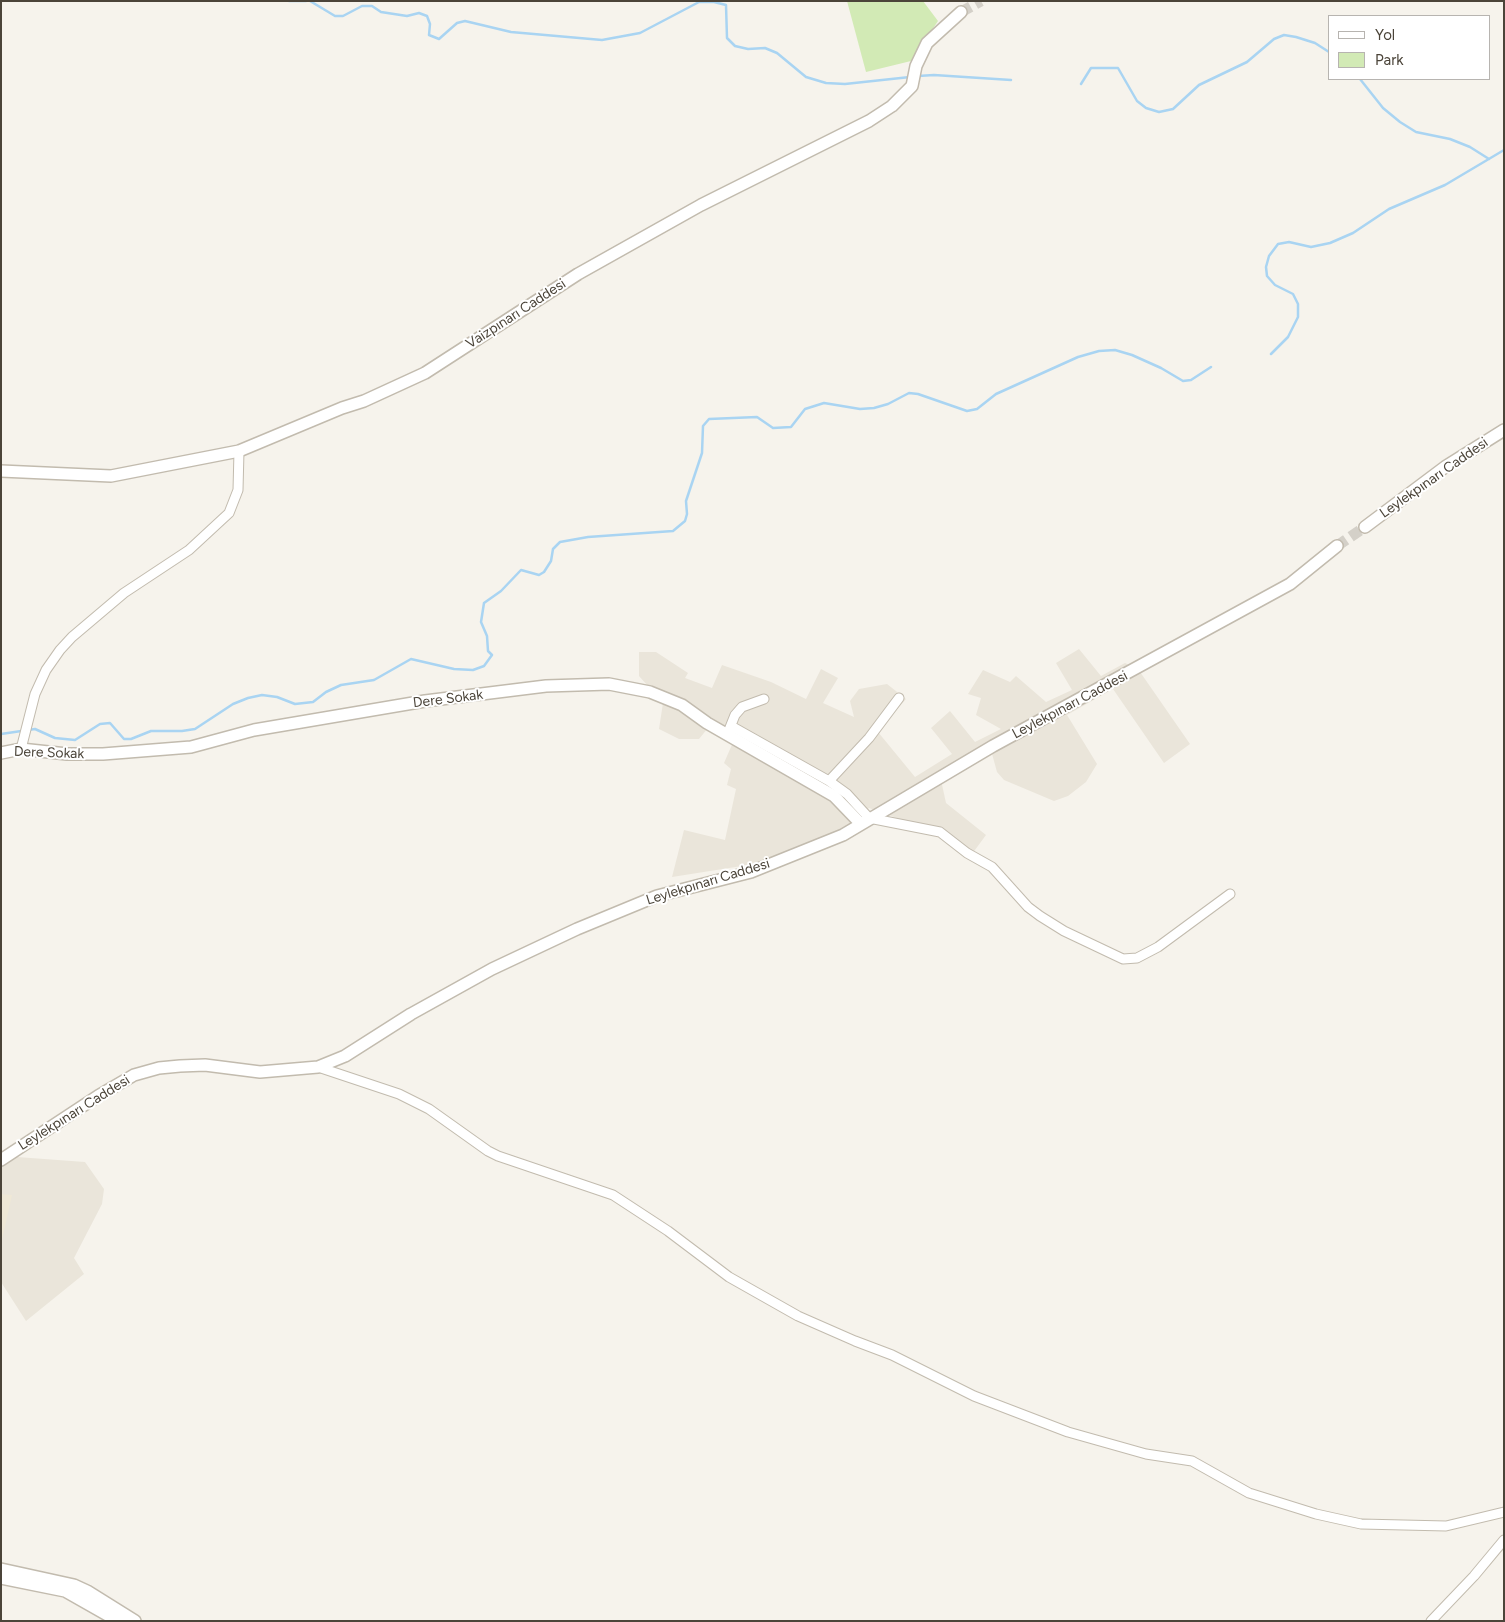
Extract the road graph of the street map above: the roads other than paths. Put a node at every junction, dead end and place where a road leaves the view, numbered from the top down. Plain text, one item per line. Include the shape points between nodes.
1 (960, 12) tunnel mouth
2 (1504, 430) edge
3 (239, 451) junction
4 (1, 471) edge
5 (1365, 527) tunnel mouth
6 (1337, 546) tunnel mouth
7 (899, 698) dead end
8 (764, 699) dead end
9 (729, 730) junction
10 (21, 749) junction
11 (1, 754) edge
12 (829, 781) junction
13 (865, 820) junction
14 (1230, 894) dead end
15 (318, 1067) junction
16 (1, 1160) edge
17 (1504, 1512) edge
18 (1504, 1540) edge
19 (1, 1569) edge
20 (1, 1578) edge
21 (118, 1621) edge
22 (135, 1621) edge
23 (1432, 1621) edge

1 - 3 street, Vaizpınarı Caddesi via 927,43 907,93 869,121 586,269 425,373
2 - 5 street, Leylekpınarı Caddesi via 1445,467
3 - 4 street, Vaizpınarı Caddesi via 111,476
3 - 10 street via 238,490 229,513 189,550 124,593 60,650 46,670 36,694
6 - 13 street, Leylekpınarı Caddesi via 1290,584 993,746
7 - 12 street via 869,738
8 - 9 street via 742,707
9 - 10 street, Dere Sokak via 650,692 618,685 586,684 425,701 254,730 191,747 103,754
9 - 12 street
9 - 13 street, Dere Sokak via 834,796
10 - 11 street, Dere Sokak
12 - 13 street via 847,794
13 - 14 street via 940,832 992,867 1040,916 1123,959 1137,958 1158,947
13 - 15 street, Leylekpınarı Caddesi via 843,834 772,864 674,890 561,936 492,969 411,1014 345,1056
15 - 16 street, Leylekpınarı Caddesi via 260,1072 205,1065 180,1066 134,1075
15 - 17 street via 399,1094 429,1109 488,1151 613,1195 729,1276 798,1316 900,1358 974,1396 1068,1432 1146,1454 1192,1461 1249,1493 1360,1524 1446,1526
18 - 23 street
19 - 22 street via 74,1585
20 - 21 street via 65,1591

